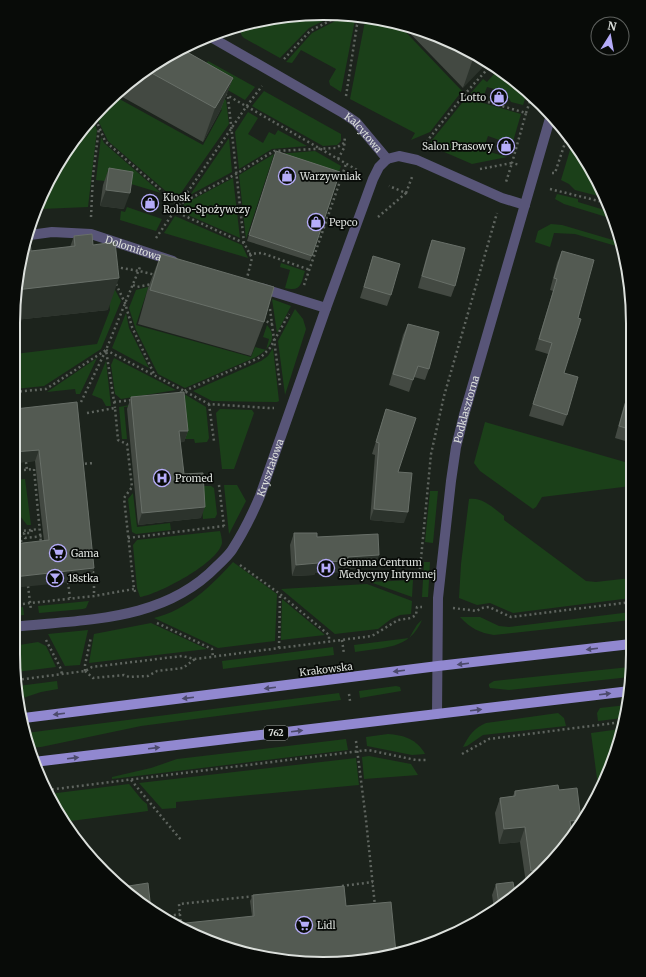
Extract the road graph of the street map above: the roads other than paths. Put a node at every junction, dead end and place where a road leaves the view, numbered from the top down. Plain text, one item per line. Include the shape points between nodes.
1 (216, 40) edge
2 (548, 120) edge
3 (387, 159) junction
4 (525, 205) junction
5 (33, 235) edge
6 (185, 264) edge
7 (246, 284) edge
8 (326, 308) junction
9 (20, 626) edge
10 (626, 645) edge
11 (438, 666) junction
12 (623, 692) edge
13 (437, 714) junction
14 (27, 718) edge
15 (40, 761) edge

1 - 3 street, Kalcytowa via 356,122
2 - 4 street, Podklasztorna
3 - 4 street, Kalcytowa via 399,156 417,160 502,198
3 - 8 street, Kryształowa via 373,179
4 - 11 street, Podklasztorna via 456,447 438,598
5 - 6 street, Dolomitowa via 52,232 91,234
7 - 8 street
8 - 9 street, Kryształowa via 251,517 231,551 211,572 191,587 144,610 116,616
10 -> 11 main road, Krakowska
11 - 13 street, Podklasztorna
11 -> 14 main road, Krakowska
13 -> 12 main road, 762
15 -> 13 main road, 762

